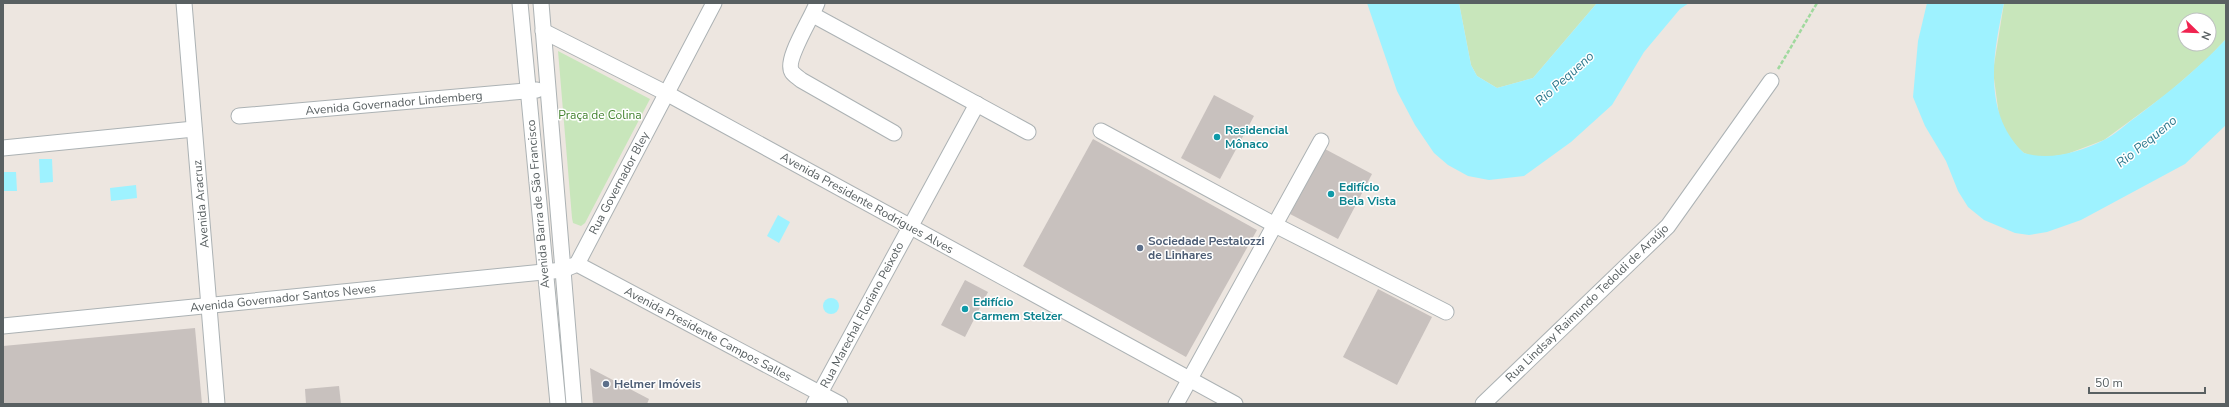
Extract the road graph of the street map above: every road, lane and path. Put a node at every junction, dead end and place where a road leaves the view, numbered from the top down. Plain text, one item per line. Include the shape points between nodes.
1 (184, 3) edge
2 (520, 3) edge
3 (541, 3) edge
4 (714, 3) edge
5 (815, 9) edge
6 (543, 31) junction
7 (1771, 80) dead end
8 (548, 89) junction
9 (528, 91) junction
10 (666, 93) junction
11 (977, 104) junction
12 (239, 116) dead end
13 (194, 129) junction
14 (1101, 131) dead end
15 (1028, 132) dead end
16 (894, 133) dead end
17 (1321, 141) dead end
18 (3, 148) edge
19 (1275, 225) junction
20 (910, 227) junction
21 (577, 264) junction
22 (563, 270) junction
23 (545, 272) junction
24 (209, 305) junction
25 (1446, 312) dead end
26 (3, 326) edge
27 (1189, 380) junction
28 (817, 399) edge
29 (217, 404) edge
30 (558, 404) edge
31 (574, 404) edge
32 (840, 404) edge
33 (1176, 404) edge
34 (1235, 404) edge
35 (1483, 404) edge

1 - 13 street, Avenida Aracruz
2 - 9 street, Avenida Barra de São Francisco
3 - 6 street, Avenida Barra de São Francisco
4 - 10 street, Rua Governador Bley
5 - 11 street
5 - 16 street via 792,54 792,72 801,80
6 - 8 street, Avenida Barra de São Francisco
6 - 10 street, Avenida Presidente Rodrigues Alves
7 - 35 street, Rua Lindsay Raimundo Tedoldi de Araújo via 1668,226
8 - 9 street, Avenida Governador Lindemberg
8 - 22 street, Avenida Barra de São Francisco
9 - 12 street, Avenida Governador Lindemberg
9 - 23 street, Avenida Barra de São Francisco
10 - 20 street, Avenida Presidente Rodrigues Alves
10 - 21 street, Rua Governador Bley
11 - 15 street
11 - 20 street, Rua Marechal Floriano Peixoto
13 - 18 street
13 - 24 street, Avenida Aracruz
14 - 19 street
17 - 19 street
19 - 25 street
19 - 27 street
20 - 27 street, Avenida Presidente Rodrigues Alves
20 - 28 street, Rua Marechal Floriano Peixoto
21 - 22 street
21 - 28 street, Avenida Presidente Campos Salles
22 - 23 street, Avenida Governador Santos Neves
22 - 31 street, Avenida Barra de São Francisco
23 - 24 street, Avenida Governador Santos Neves
23 - 30 street, Avenida Barra de São Francisco
24 - 26 street, Avenida Governador Santos Neves
24 - 29 street, Avenida Aracruz
27 - 33 street
27 - 34 street
28 - 32 street, Avenida Presidente Campos Salles

